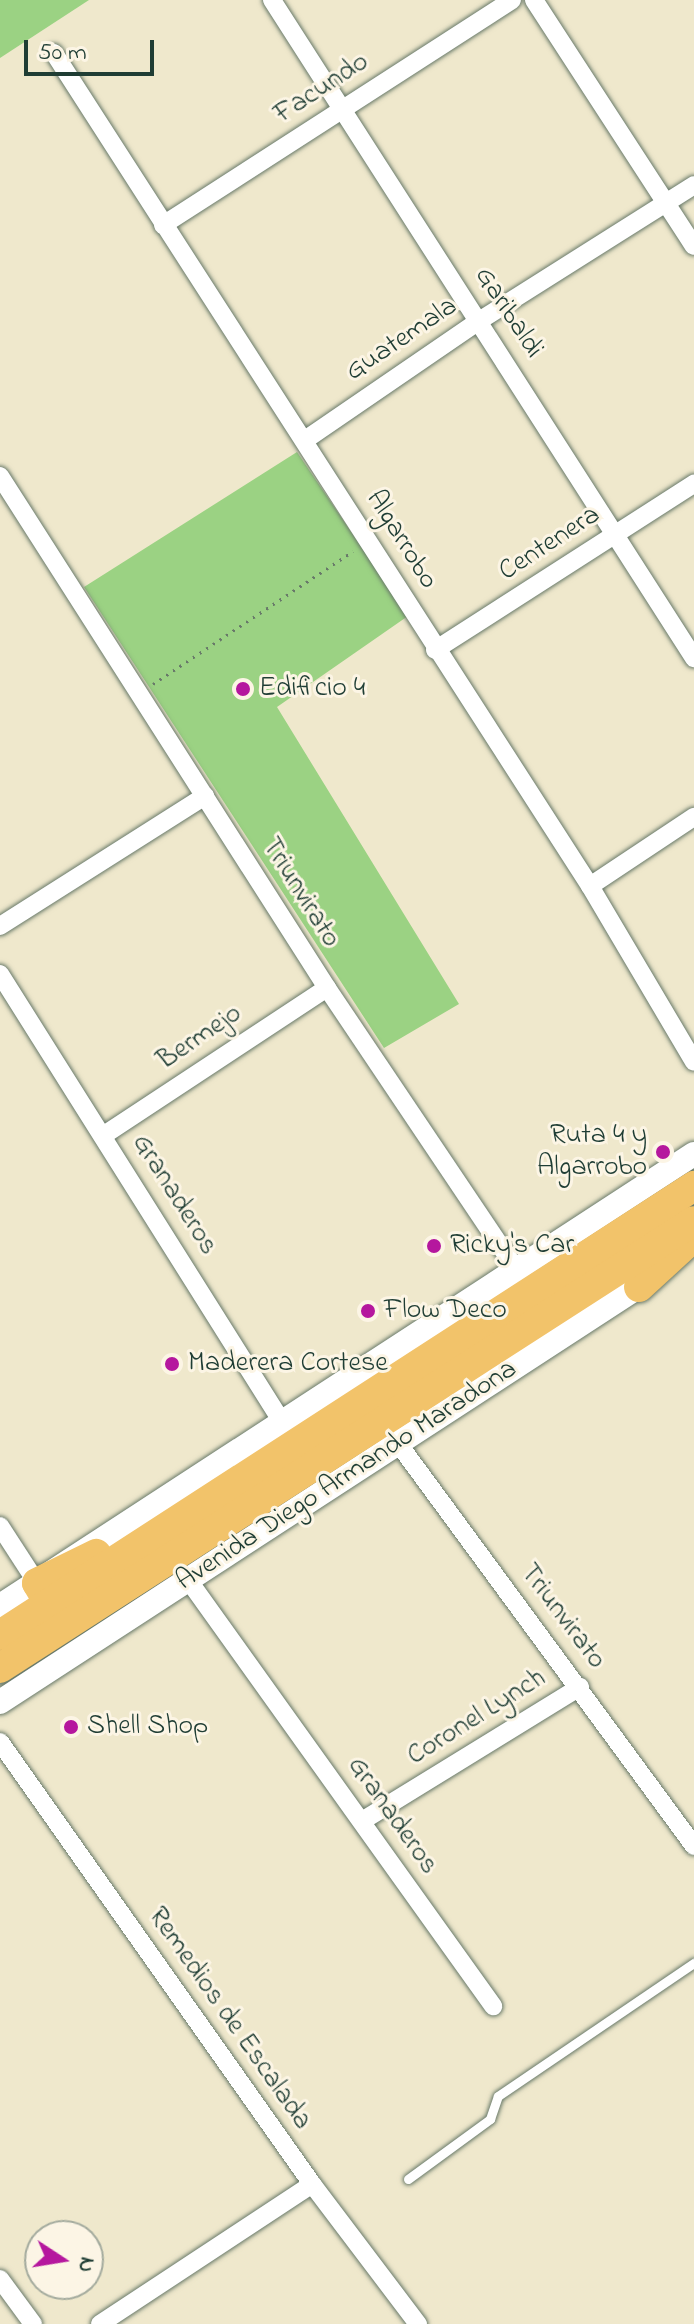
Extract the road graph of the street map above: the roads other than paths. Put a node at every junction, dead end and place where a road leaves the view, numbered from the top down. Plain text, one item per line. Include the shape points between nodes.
1 (272, 0) edge
2 (512, 0) edge
3 (534, 0) edge
4 (54, 53) dead end
5 (344, 108) junction
6 (694, 185) edge
7 (665, 203) junction
8 (163, 225) junction
9 (694, 246) edge
10 (479, 321) junction
11 (305, 440) junction
12 (0, 476) edge
13 (694, 484) edge
14 (617, 533) junction
15 (435, 650) junction
16 (694, 658) edge
17 (205, 796) junction
18 (694, 817) edge
19 (590, 886) junction
20 (0, 926) edge
21 (0, 974) edge
22 (327, 988) junction
23 (694, 1062) edge
24 (104, 1135) junction
25 (694, 1154) edge
26 (694, 1186) edge
27 (694, 1221) edge
28 (694, 1236) edge
29 (694, 1251) edge
30 (639, 1287) junction
31 (540, 1304) junction
32 (391, 1432) junction
33 (340, 1434) junction
34 (290, 1435) junction
35 (0, 1526) edge
36 (189, 1581) junction
37 (43, 1593) junction
38 (0, 1606) edge
39 (0, 1635) edge
40 (0, 1668) edge
41 (580, 1687) junction
42 (0, 1702) edge
43 (0, 1742) edge
44 (362, 1821) junction
45 (694, 1846) edge
46 (694, 1963) edge
47 (493, 2006) dead end
48 (408, 2179) dead end
49 (312, 2184) junction
50 (0, 2279) edge
51 (33, 2324) edge
52 (100, 2324) edge
53 (418, 2324) edge

1 - 5 street, Garibaldi
2 - 5 street, Facundo
3 - 7 street
4 - 8 street, Algarrobo
5 - 8 street, Facundo
5 - 10 street, Garibaldi
6 - 7 street, Guatemala
7 - 9 street
7 - 10 street, Guatemala
8 - 11 street, Algarrobo
10 - 11 street, Guatemala
10 - 14 street, Garibaldi
11 - 15 street, Algarrobo
12 - 17 street, Triunvirato
13 - 14 street, Centenera
14 - 15 street, Centenera
14 - 16 street, Garibaldi
15 - 19 street, Algarrobo
17 - 20 street
17 - 22 street, Triunvirato
18 - 19 street
19 - 23 street, Algarrobo
21 - 24 street, Granaderos
22 - 24 street, Bermejo
22 - 31 street, Triunvirato
24 - 34 street, Granaderos
25 - 31 street, Avenida Diego Armando Maradona
26 - 31 main road, Avenida Diego Armando Maradona
27 - 31 main road, Avenida Diego Armando Maradona
28 - 30 main road
29 - 30 street, Avenida Diego Armando Maradona
30 - 31 street, Avenida Diego Armando Maradona
31 - 32 main road, Avenida Diego Armando Maradona
31 - 33 main road, Avenida Diego Armando Maradona
31 - 34 street, Avenida Diego Armando Maradona
32 - 33 main road, Avenida Diego Armando Maradona
32 - 36 street, Avenida Diego Armando Maradona
32 - 41 street, Triunvirato
33 - 34 main road, Avenida Diego Armando Maradona
33 - 40 main road, Avenida Diego Armando Maradona
34 - 37 street, Avenida Diego Armando Maradona
34 - 37 main road, Avenida Diego Armando Maradona via 227,1492
35 - 37 street
36 - 42 street, Avenida Diego Armando Maradona
36 - 44 street, Granaderos
37 - 38 street, Avenida Diego Armando Maradona
37 - 39 main road, Avenida Diego Armando Maradona
41 - 44 street, Coronel Lynch
41 - 45 street, Triunvirato
43 - 49 street, Remedios de Escalada
44 - 47 street, Granaderos
46 - 48 lane via 498,2096 490,2119
49 - 52 street
49 - 53 street, Remedios de Escalada
50 - 51 street

